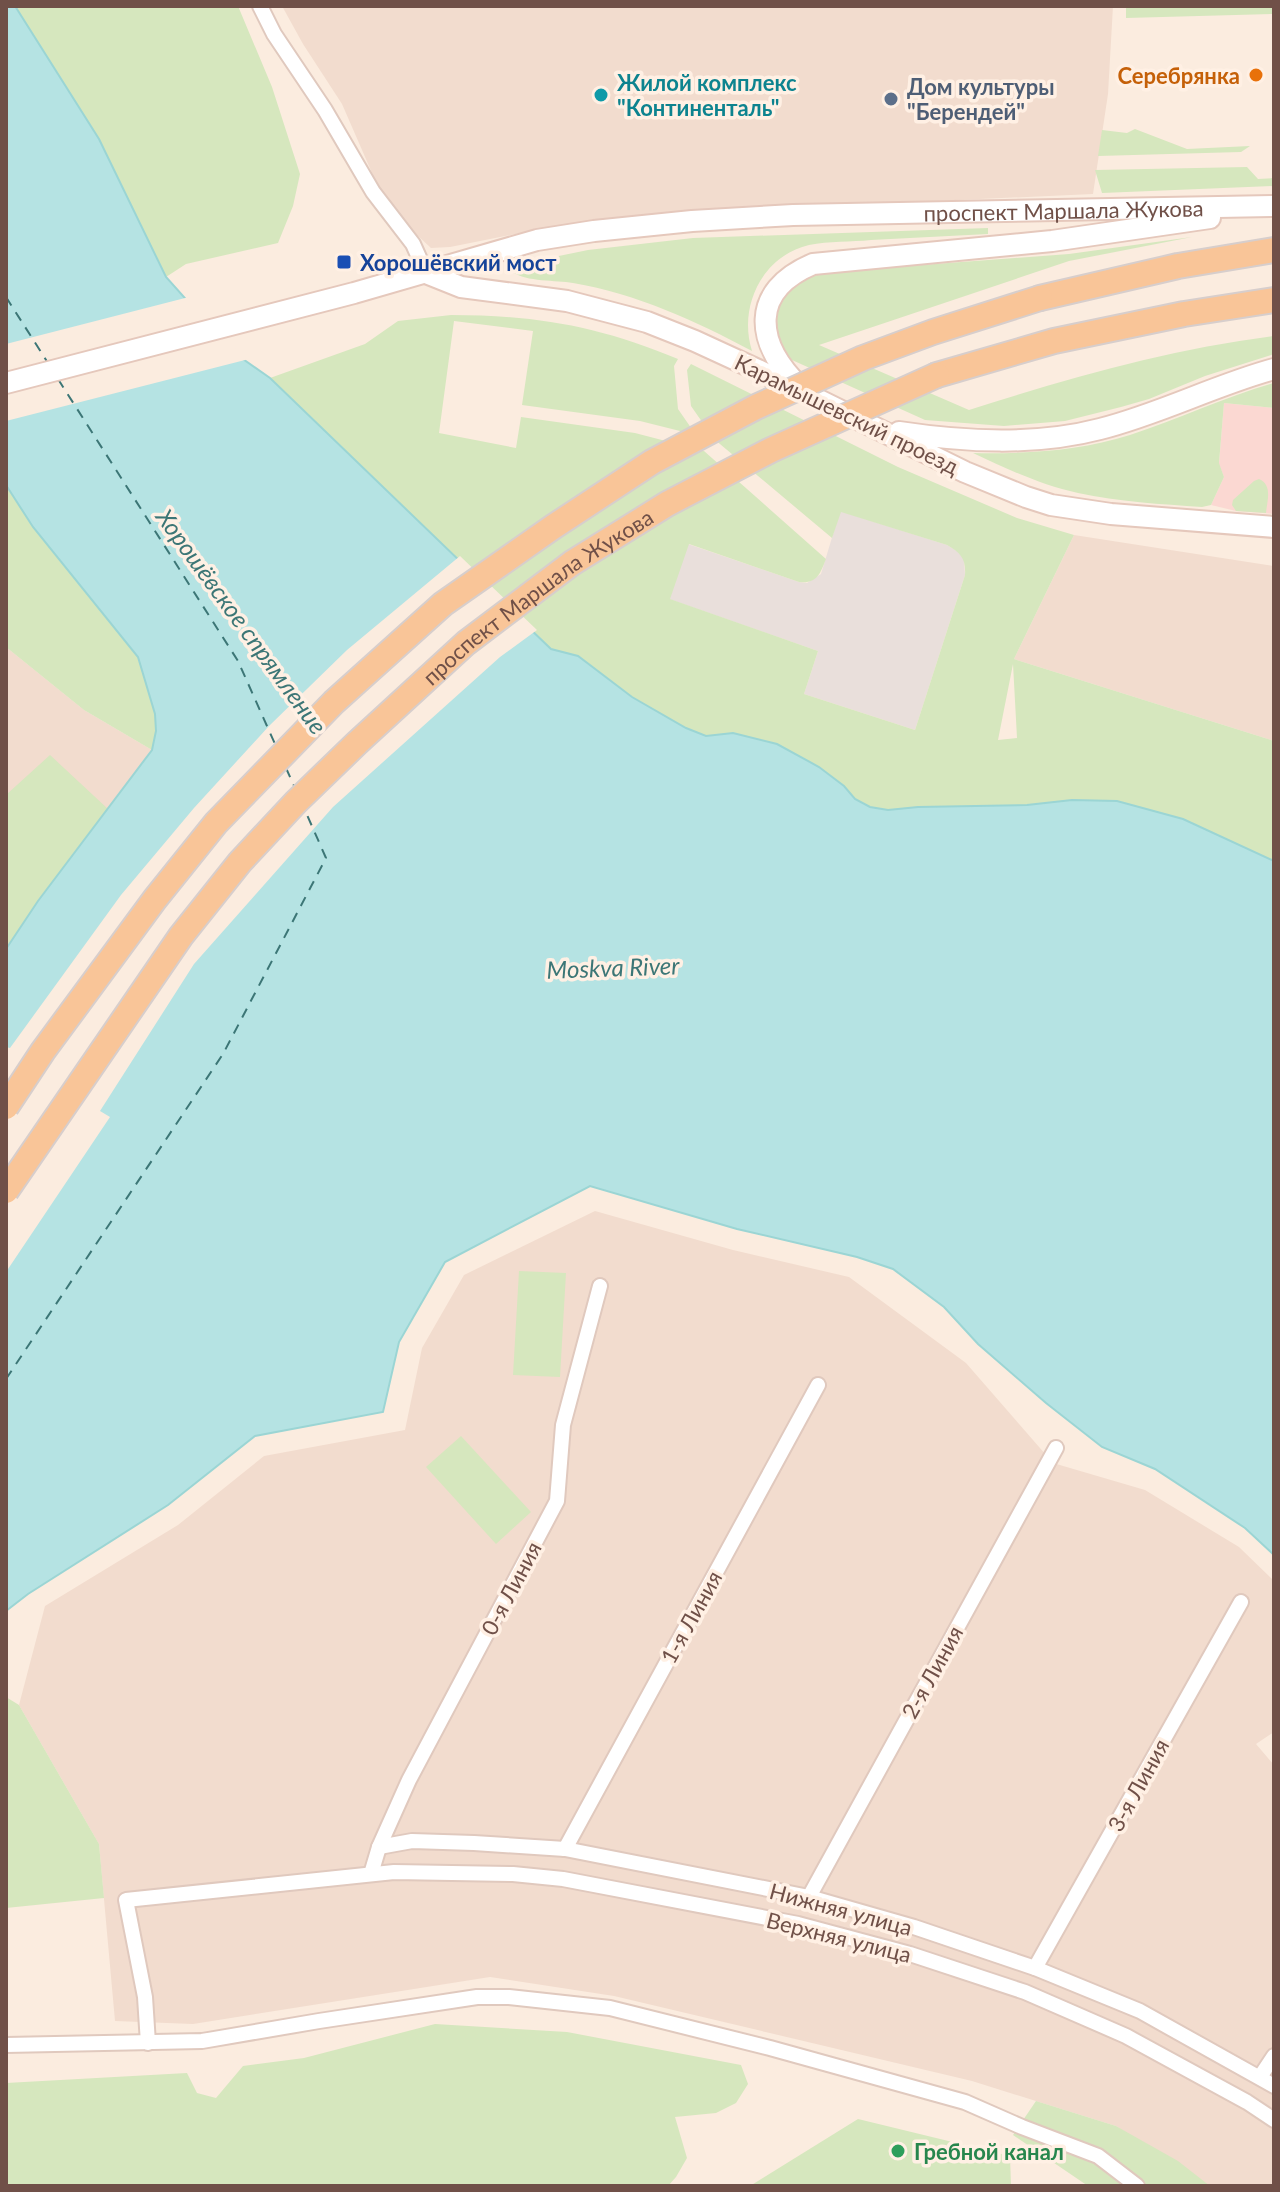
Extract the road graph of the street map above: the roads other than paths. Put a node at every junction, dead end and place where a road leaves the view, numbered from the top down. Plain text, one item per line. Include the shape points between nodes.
1 (260, 6) edge
2 (1274, 208) edge
3 (1274, 250) edge
4 (426, 273) junction
5 (1274, 300) edge
6 (1274, 369) edge
7 (6, 383) edge
8 (809, 395) junction
9 (879, 429) junction
10 (1274, 527) edge
11 (6, 1107) edge
12 (6, 1191) edge
13 (600, 1286) dead end
14 (818, 1385) dead end
15 (1056, 1448) dead end
16 (1241, 1602) dead end
17 (379, 1847) junction
18 (565, 1849) junction
19 (371, 1874) junction
20 (809, 1897) junction
21 (1035, 1968) junction
22 (148, 2043) junction
23 (6, 2045) edge
24 (1274, 2056) edge
25 (1260, 2077) junction
26 (1274, 2086) edge
27 (1274, 2120) edge
28 (1137, 2186) edge

1 - 4 street via 373,192 413,244
2 - 4 street, проспект Маршала Жукова via 692,221 537,240
2 - 8 street via 1052,241 813,264 778,286 765,327 781,366
3 - 11 main road, проспект Маршала Жукова, bridge via 1040,298 877,353 756,407 652,462 553,527 443,604 334,702 216,823
4 - 7 street, проспект Маршала Жукова
4 - 8 street, Карамышевский проезд via 461,287 567,301 647,322
5 - 12 main road, проспект Маршала Жукова, bridge via 1054,341 937,375 771,450 667,504 572,563 466,643 316,782 240,862 181,936
6 - 9 street via 1098,430 1068,435 972,440
8 - 9 street, Карамышевский проезд
9 - 10 street, Карамышевский проезд via 1026,497 1079,510
13 - 17 street, 0-я Линия via 563,1425 557,1501
14 - 18 street, 1-я Линия
15 - 20 street, 2-я Линия
16 - 21 street, 3-я Линия
17 - 18 street, Нижняя улица via 412,1841
17 - 19 street, 0-я Линия
18 - 20 street, Нижняя улица
19 - 22 street, Верхняя улица via 126,1900 145,1997
19 - 27 street, Верхняя улица via 563,1879 798,1924 910,1954 1025,1992 1126,2036
20 - 21 street, Нижняя улица
21 - 25 street, Нижняя улица via 1140,2011
22 - 23 street
22 - 28 street via 202,2041 477,1997 610,2008 965,2102 1098,2156
24 - 25 street
25 - 26 street, Нижняя улица

